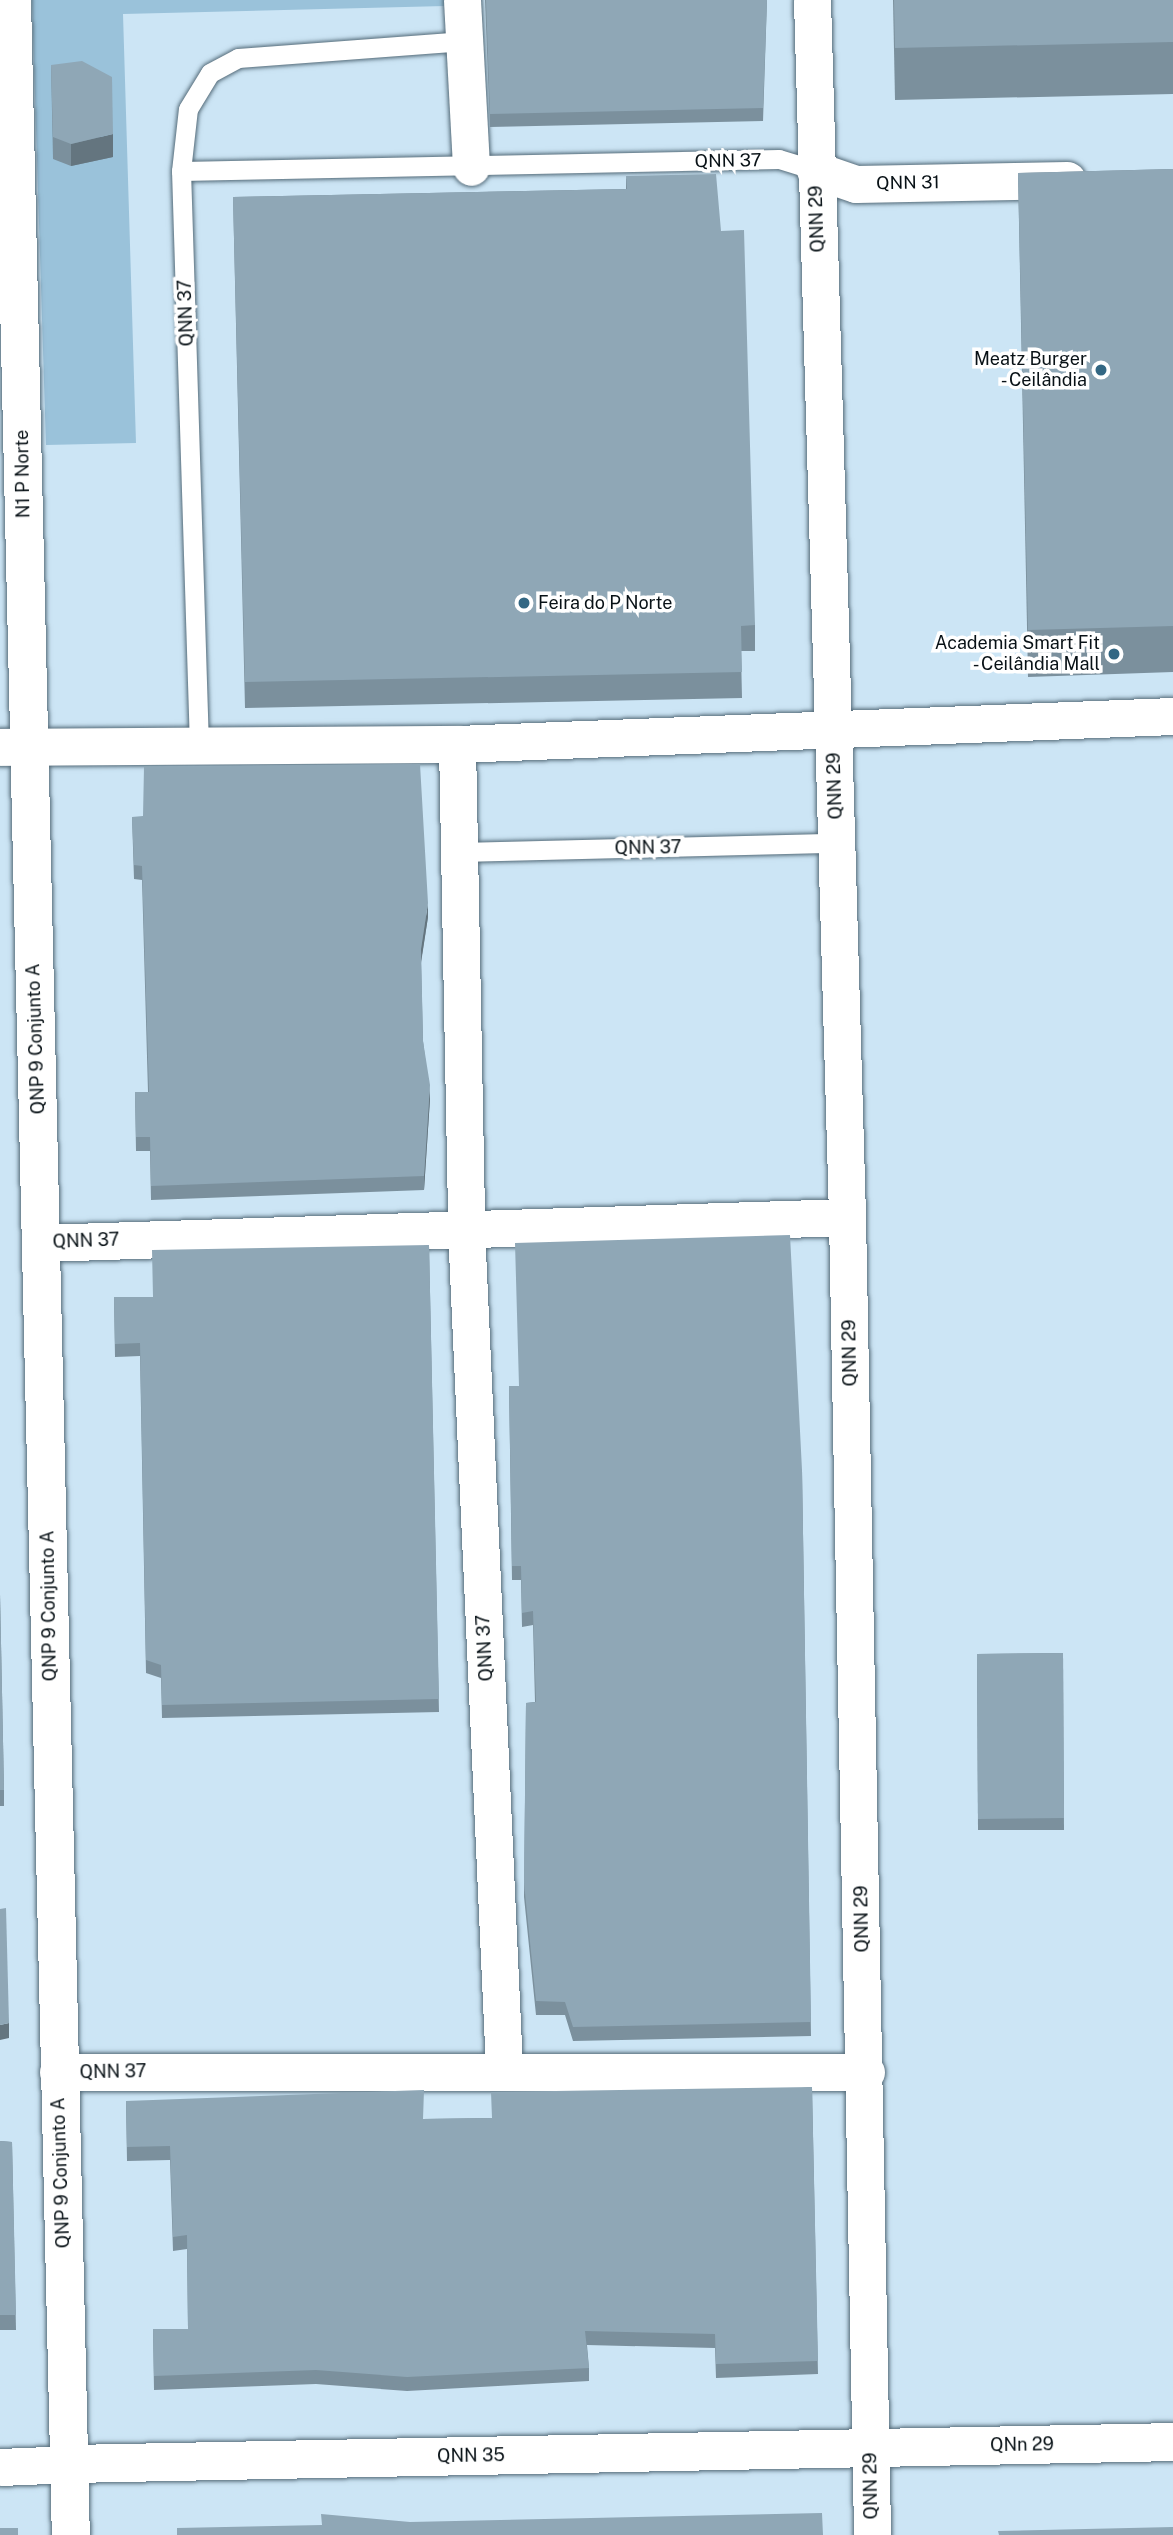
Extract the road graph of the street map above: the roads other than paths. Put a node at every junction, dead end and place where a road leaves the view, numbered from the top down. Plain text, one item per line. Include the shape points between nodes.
1 (12, 0) edge
2 (462, 0) edge
3 (812, 0) edge
4 (464, 40) junction
5 (471, 167) junction
6 (815, 170) junction
7 (181, 171) junction
8 (1104, 179) edge
9 (9, 201) edge
10 (1173, 716) edge
11 (833, 730) junction
12 (457, 744) junction
13 (199, 746) junction
14 (14, 747) edge
15 (837, 843) junction
16 (459, 852) junction
17 (847, 1217) junction
18 (466, 1228) junction
19 (41, 1242) junction
20 (505, 2068) junction
21 (866, 2072) junction
22 (58, 2073) junction
23 (1173, 2442) edge
24 (871, 2447) junction
25 (71, 2464) junction
26 (0, 2467) edge
27 (71, 2535) edge
28 (872, 2535) edge

1 - 9 street, N1 P Norte
2 - 4 street
3 - 6 street
4 - 5 street
4 - 7 lane via 238,58 196,88
5 - 6 lane, QNN 37 via 779,159
5 - 7 lane, QNN 37
6 - 8 street, QNN 31 via 856,184
6 - 11 street, QNN 29
7 - 13 lane, QNN 37
9 - 14 street, N1 P Norte
10 - 11 street
11 - 12 street
11 - 15 street, QNN 29
12 - 13 street
12 - 16 street, QNN 37
13 - 14 street
14 - 19 street, QNP 9 Conjunto A
15 - 16 lane, QNN 37
15 - 17 street, QNN 29
16 - 18 street, QNN 37
17 - 18 street, QNN 37
17 - 21 street, QNN 29
18 - 19 street, QNN 37
18 - 20 street, QNN 37
19 - 22 street, QNP 9 Conjunto A
20 - 21 street, QNN 37
20 - 22 street, QNN 37
21 - 24 street, QNN 29
22 - 25 street, QNP 9 Conjunto A
23 - 24 street, QNn 29
24 - 25 street, QNN 35
24 - 28 street, QNN 29
25 - 26 street
25 - 27 street, QNP 9 Conjunto A

